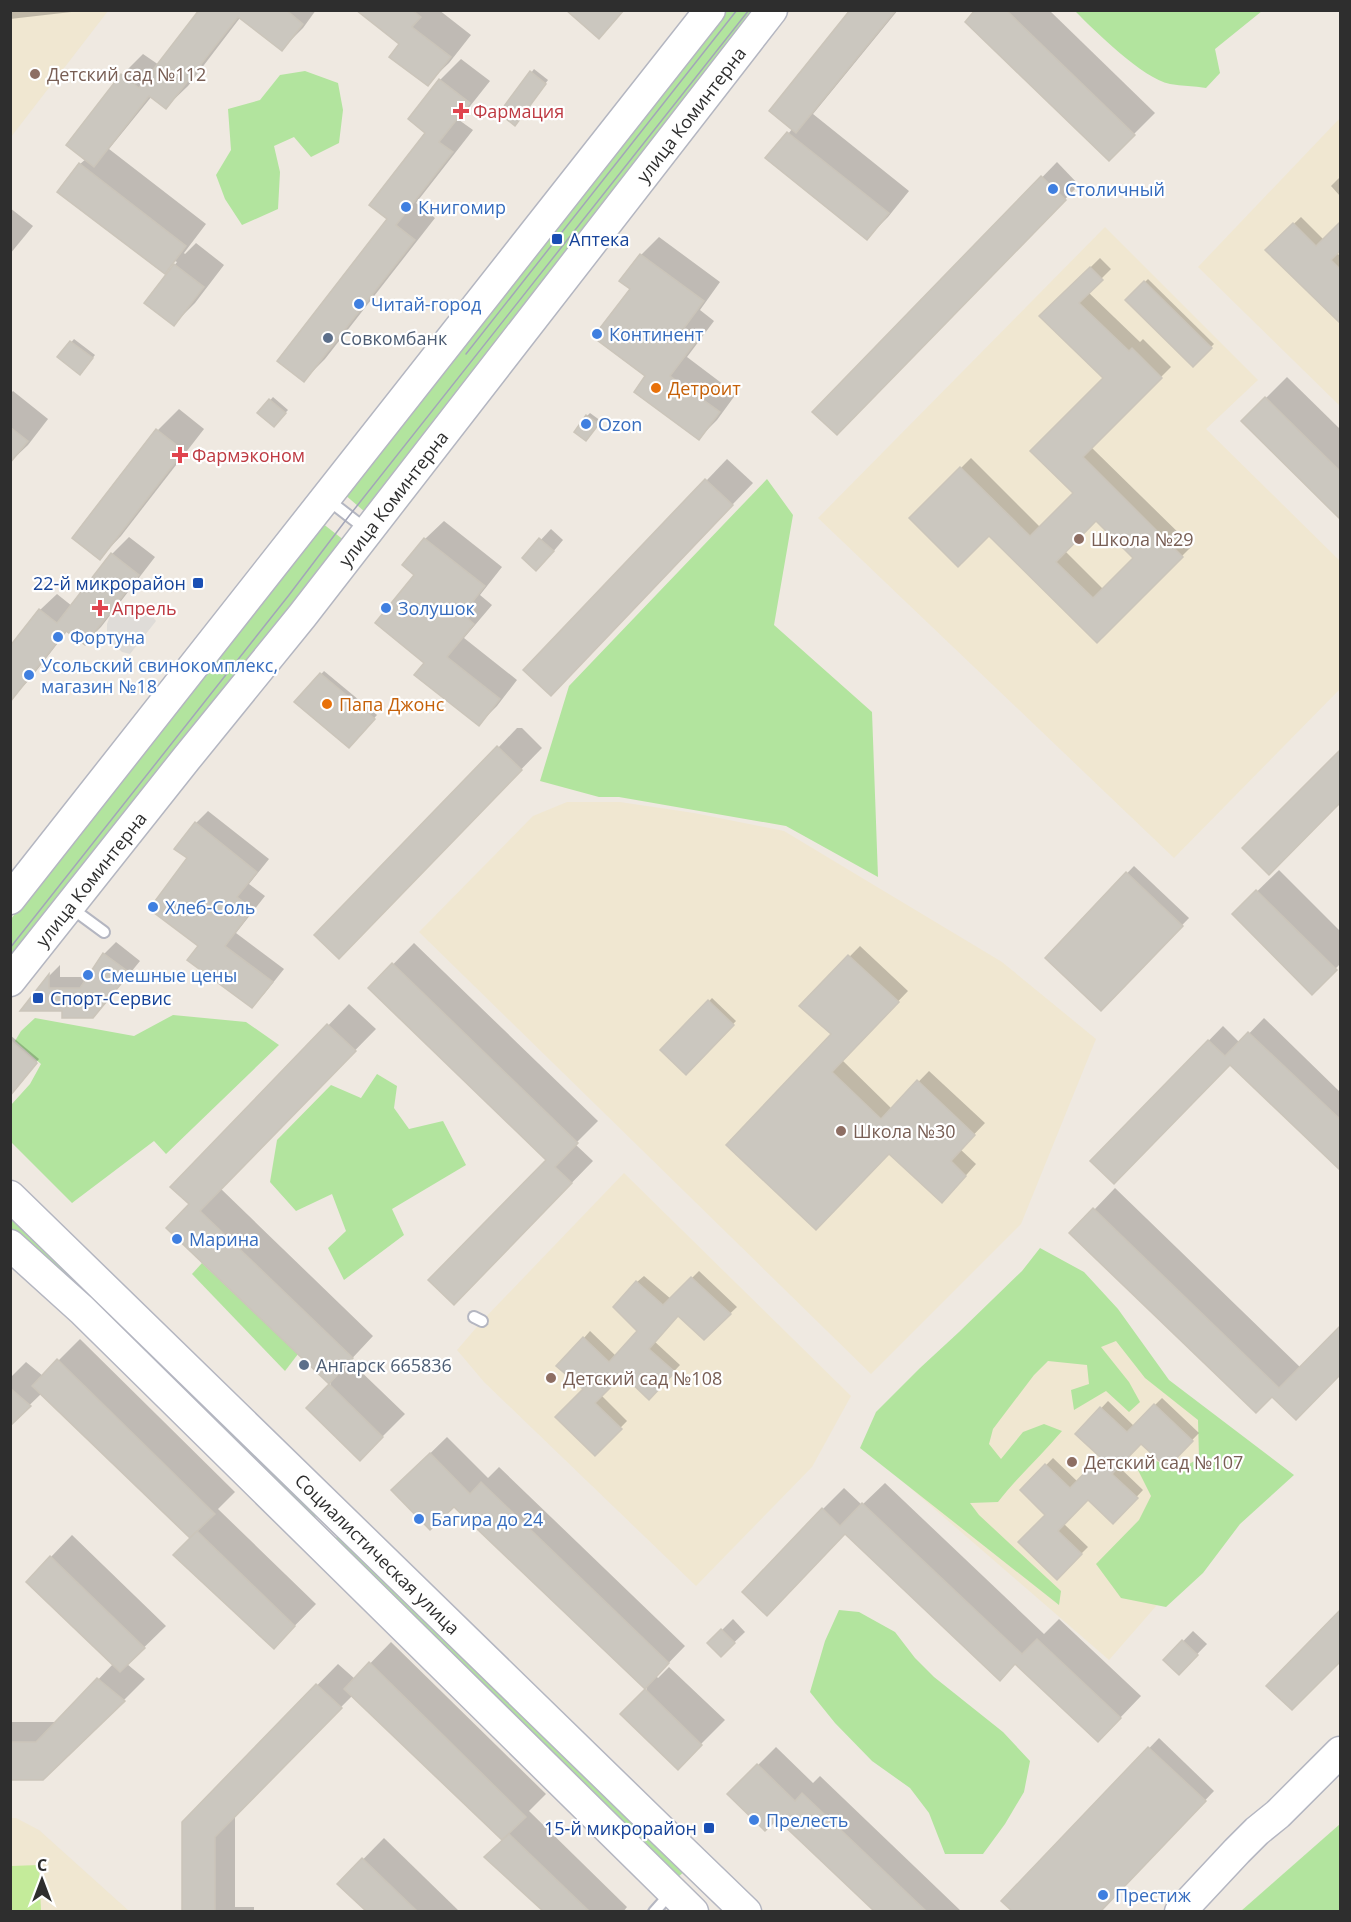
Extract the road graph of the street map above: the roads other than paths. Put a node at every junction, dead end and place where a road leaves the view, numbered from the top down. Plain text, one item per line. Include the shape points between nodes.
1 (710, 10) edge
2 (772, 10) edge
3 (327, 499) junction
4 (368, 531) junction
5 (18, 884) edge
6 (70, 907) junction
7 (104, 932) dead end
8 (10, 981) edge
9 (10, 1196) edge
10 (10, 1245) edge
11 (1341, 1752) edge
12 (673, 1905) edge
13 (746, 1911) edge
14 (1180, 1911) edge

1 - 3 street
2 - 4 street, улица Коминтерна
3 - 4 lane
3 - 5 street
4 - 6 street, улица Коминтерна
6 - 7 lane
6 - 8 street, улица Коминтерна
9 - 13 street, Социалистическая улица
10 - 12 street, Социалистическая улица via 82,1310
11 - 14 street

